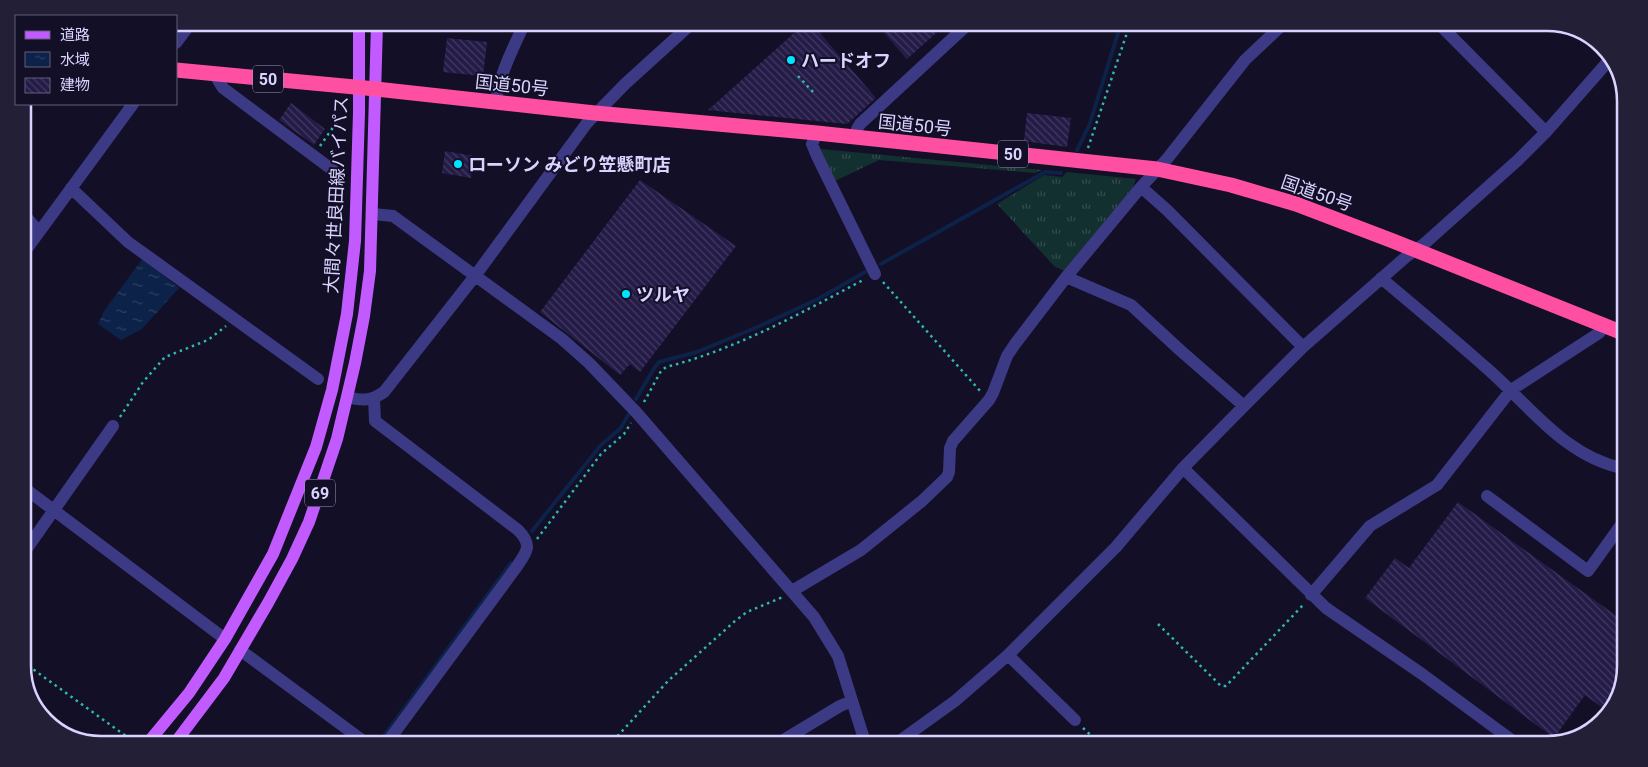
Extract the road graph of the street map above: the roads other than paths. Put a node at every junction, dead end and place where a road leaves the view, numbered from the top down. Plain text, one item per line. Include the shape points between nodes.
1 (359, 31) edge
2 (377, 31) edge
3 (521, 31) edge
4 (684, 31) edge
5 (961, 31) edge
6 (1276, 31) edge
7 (1447, 31) edge
8 (1606, 64) edge
9 (178, 70) edge
10 (219, 75) junction
11 (360, 88) junction
12 (376, 89) junction
13 (496, 102) junction
14 (132, 105) edge
15 (595, 113) junction
16 (1546, 132) junction
17 (817, 133) junction
18 (856, 137) junction
19 (1157, 170) junction
20 (338, 174) dead end
21 (1141, 187) junction
22 (71, 188) junction
23 (373, 214) junction
24 (31, 222) edge
25 (39, 232) junction
26 (31, 243) edge
27 (1415, 250) junction
28 (875, 274) road end
29 (475, 276) junction
30 (1067, 276) junction
31 (1381, 278) junction
32 (1604, 326) junction
33 (1617, 331) edge
34 (1303, 347) junction
35 (318, 379) dead end
36 (1511, 390) junction
37 (347, 397) junction
38 (374, 399) junction
39 (1244, 406) junction
40 (113, 426) road end
41 (1617, 466) edge
42 (1183, 468) junction
43 (31, 493) edge
44 (1487, 496) dead end
45 (53, 511) junction
46 (1617, 531) edge
47 (31, 543) edge
48 (792, 591) junction
49 (1311, 595) junction
50 (225, 639) junction
51 (240, 650) junction
52 (1008, 655) junction
53 (852, 701) junction
54 (1075, 720) road end
55 (153, 736) edge
56 (180, 736) edge
57 (357, 736) edge
58 (392, 736) edge
59 (790, 736) edge
60 (863, 736) edge
61 (906, 736) edge
62 (1506, 736) edge

1 - 11 main road, 大間々世良田線バイパス / 69
2 - 12 main road, 大間々世良田線バイパス / 69
3 - 13 street via 503,72
4 - 15 street
5 - 18 street via 860,124
6 - 19 street via 1244,60
7 - 16 street
8 - 16 street
9 - 10 highway, 国道50号 / 50
10 - 11 highway, 国道50号 / 50
10 - 20 street via 223,88
11 - 12 highway, 国道50号 / 50
11 - 50 main road, 大間々世良田線バイパス / 69 via 355,241 347,314 332,390 316,447 273,554
12 - 13 highway, 国道50号 / 50
12 - 23 main road, 大間々世良田線バイパス / 69
13 - 15 highway, 国道50号 / 50
14 - 22 street
15 - 17 highway, 国道50号 / 50
15 - 29 street
16 - 27 street via 1471,203
17 - 18 highway, 国道50号 / 50
17 - 28 street via 812,144
18 - 19 highway, 国道50号 / 50
19 - 21 street
19 - 27 highway, 国道50号 / 50 via 1263,194
21 - 30 street
21 - 34 street
22 - 25 street
22 - 35 street via 128,242
23 - 29 street via 393,216
23 - 37 main road, 大間々世良田線バイパス / 69 via 364,316
24 - 25 street
25 - 26 street
27 - 31 street
27 - 32 highway, 国道50号 / 50
29 - 38 street via 384,392
29 - 48 street via 589,362
30 - 39 street via 1131,305
30 - 48 street via 1014,344 989,400 953,441 946,476 922,501 861,550
31 - 34 street
31 - 36 street
32 - 33 highway, 国道50号 / 50
32 - 36 street via 1599,333
34 - 39 street
36 - 41 street via 1574,447 1594,459
36 - 49 street via 1437,486 1370,526
37 - 38 street via 365,401
37 - 51 main road, 大間々世良田線バイパス / 69 via 337,439 309,522 292,559
38 - 58 street via 375,422 518,530 528,544 527,552
39 - 42 street
40 - 45 street
42 - 49 street
42 - 52 street via 1118,545
43 - 45 street
44 - 46 street via 1588,571
45 - 47 street
45 - 50 street
48 - 53 street via 814,617 838,656
49 - 62 street
50 - 55 main road, 大間々世良田線バイパス / 69 via 189,693
51 - 56 main road, 大間々世良田線バイパス / 69 via 224,678
51 - 57 street
52 - 54 street
52 - 61 street via 955,701
53 - 59 street
53 - 60 street

